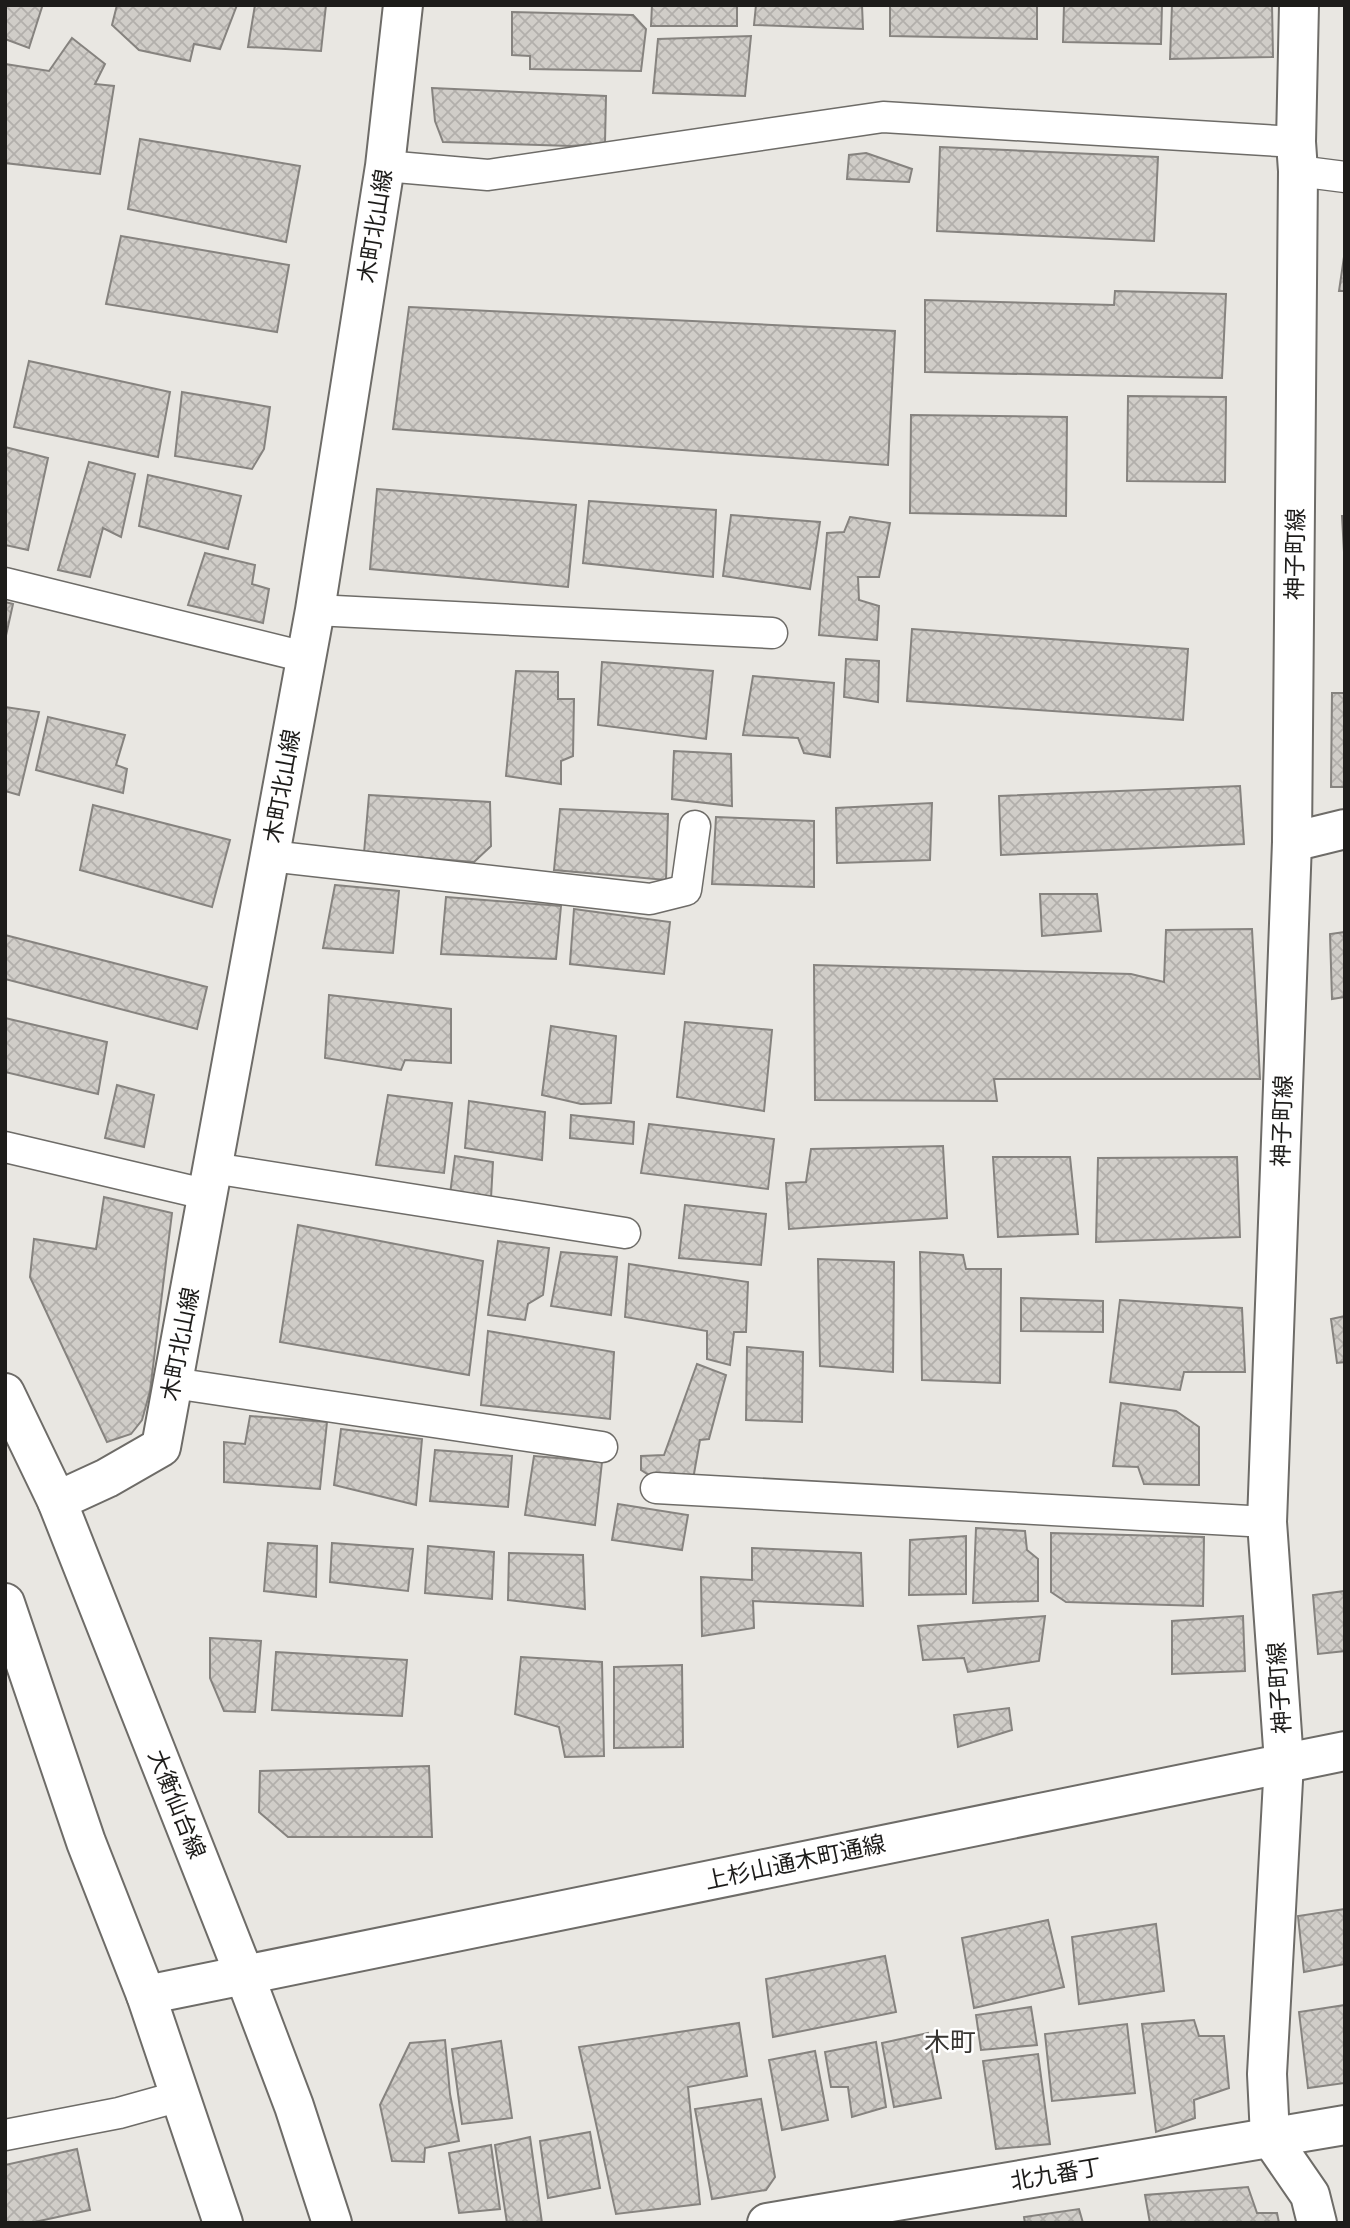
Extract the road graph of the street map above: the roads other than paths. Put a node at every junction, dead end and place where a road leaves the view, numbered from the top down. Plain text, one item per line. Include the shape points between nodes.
1 (403, 5) edge
2 (1299, 5) edge
3 (1297, 157) junction
4 (385, 166) junction
5 (1345, 177) edge
6 (5, 583) edge
7 (315, 610) junction
8 (772, 634) dead end
9 (305, 657) junction
10 (695, 826) dead end
11 (1345, 829) edge
12 (1292, 842) junction
13 (270, 856) junction
14 (5, 1147) edge
15 (211, 1181) junction
16 (625, 1233) dead end
17 (173, 1383) junction
18 (5, 1393) edge
19 (602, 1447) dead end
20 (656, 1488) dead end
21 (57, 1501) junction
22 (1267, 1522) junction
23 (5, 1602) edge
24 (5, 1680) edge
25 (1345, 1751) edge
26 (1284, 1762) junction
27 (86, 1842) junction
28 (244, 1974) junction
29 (146, 1995) junction
30 (180, 2096) junction
31 (1345, 2125) edge
32 (5, 2135) edge
33 (1270, 2137) junction
34 (223, 2223) edge
35 (332, 2223) edge
36 (767, 2223) edge
37 (1317, 2223) edge

1 - 4 street, 木町北山線
2 - 3 street, 神子町線
3 - 4 lane via 883,117 488,175
3 - 5 lane
3 - 12 street, 神子町線
4 - 7 street, 木町北山線
6 - 9 lane
7 - 8 lane
7 - 9 street, 木町北山線
9 - 13 street, 木町北山線
10 - 13 lane via 686,890 650,899
11 - 12 street
12 - 22 street, 神子町線
13 - 15 street, 木町北山線
14 - 15 lane
15 - 16 lane
15 - 17 street, 木町北山線
17 - 19 lane
17 - 21 street, 木町北山線 via 161,1447
18 - 21 street, 大衡仙台線
20 - 22 lane
21 - 28 street, 大衡仙台線
22 - 26 street, 神子町線
23 - 27 street
24 - 27 street
25 - 26 street, 上杉山通木町通線
26 - 28 street, 上杉山通木町通線
26 - 33 street, 神子町線 via 1267,2074
27 - 29 street
28 - 29 street, 上杉山通木町通線
28 - 35 street, 大衡仙台線 via 295,2106
29 - 30 street
30 - 32 lane
30 - 34 street
31 - 33 street, 北九番丁
33 - 36 street, 北九番丁
33 - 37 street via 1310,2195

